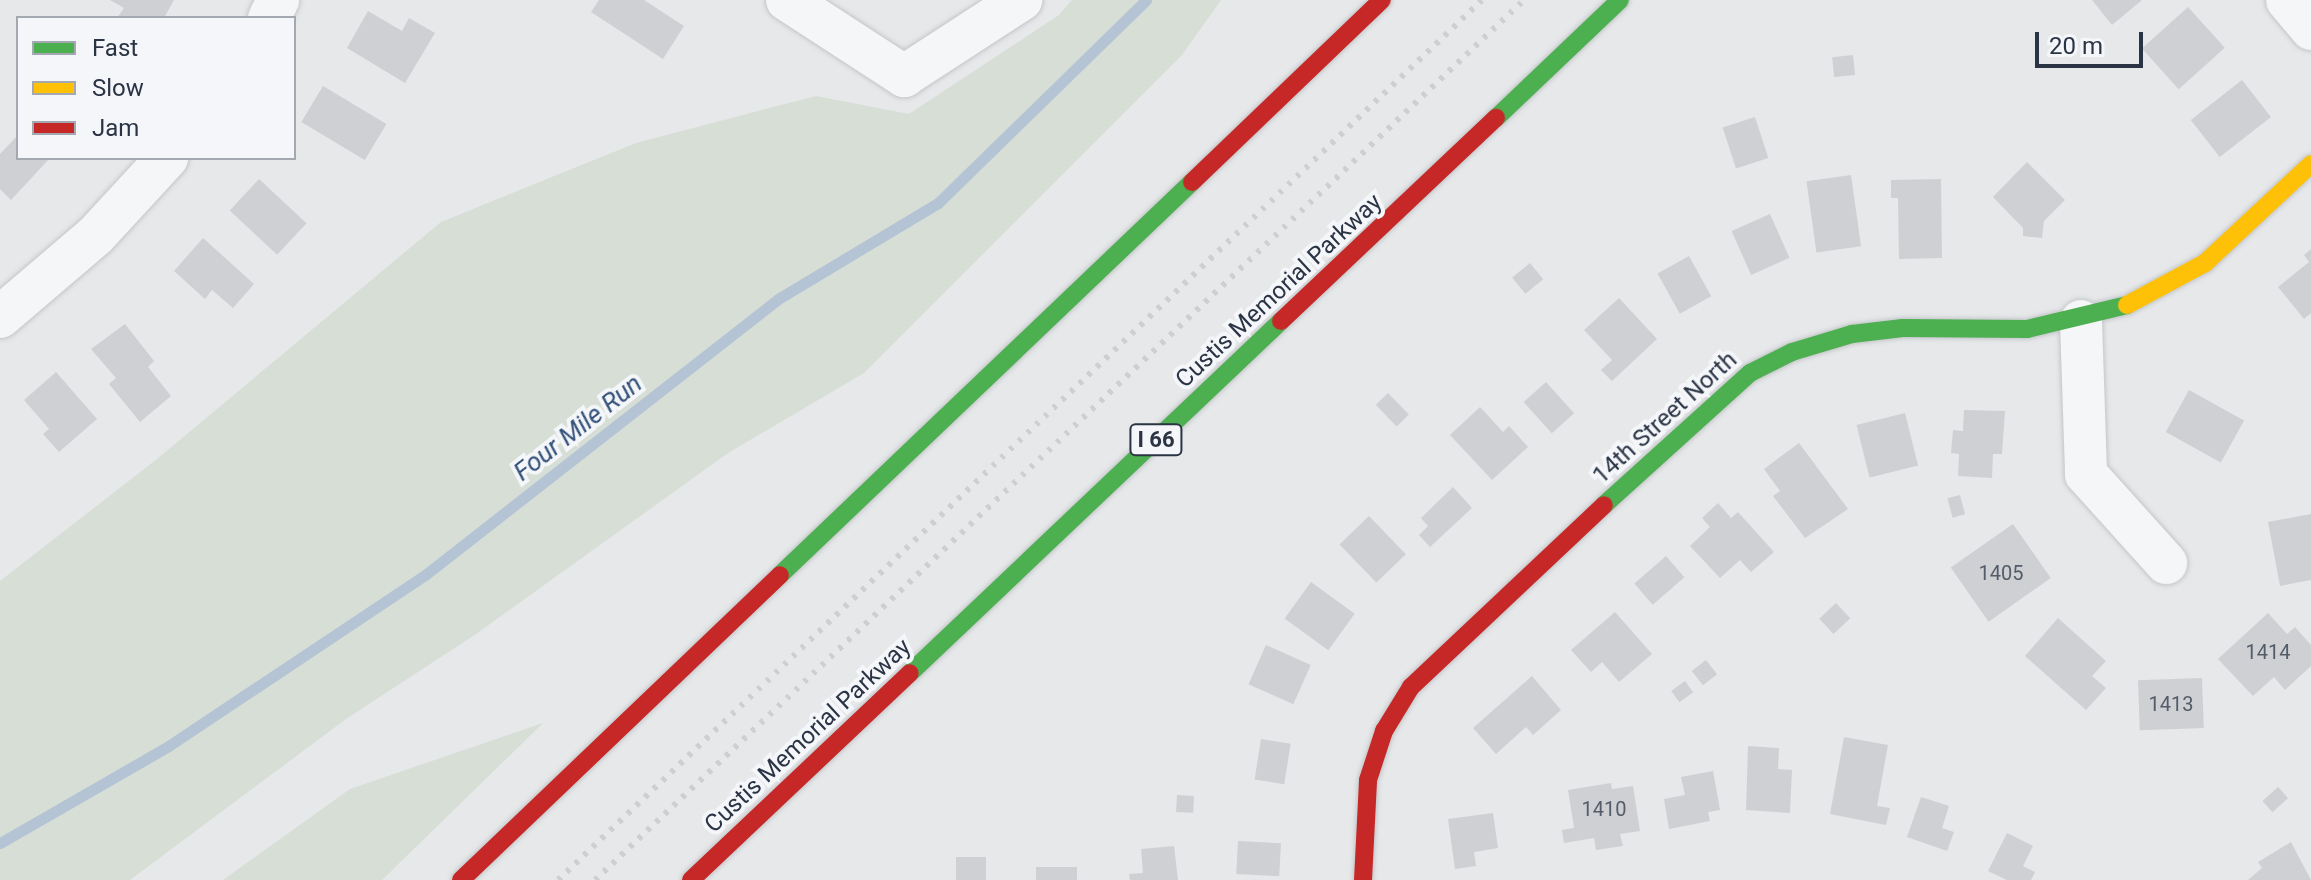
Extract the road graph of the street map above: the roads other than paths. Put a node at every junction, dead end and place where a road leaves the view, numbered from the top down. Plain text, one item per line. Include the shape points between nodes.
1 (787, 0) edge
2 (1021, 0) edge
3 (1382, 0) edge
4 (1620, 0) edge
5 (2287, 0) edge
6 (2311, 29) edge
7 (165, 160) edge
8 (2311, 164) edge
9 (0, 317) edge
10 (2081, 321) junction
11 (2166, 563) dead end
12 (461, 880) edge
13 (691, 880) edge
14 (1363, 880) edge

1 - 2 street via 904,76
3 - 12 main road
4 - 13 main road, Custis Memorial Parkway / I 66
5 - 6 street
7 - 9 street via 96,235
8 - 10 main road, 14th Street North via 2192,273 2127,307
10 - 11 street via 2086,474
10 - 14 main road, 14th Street North via 2027,329 1903,328 1852,334 1792,352 1742,379 1452,643 1411,687 1384,731 1370,772

